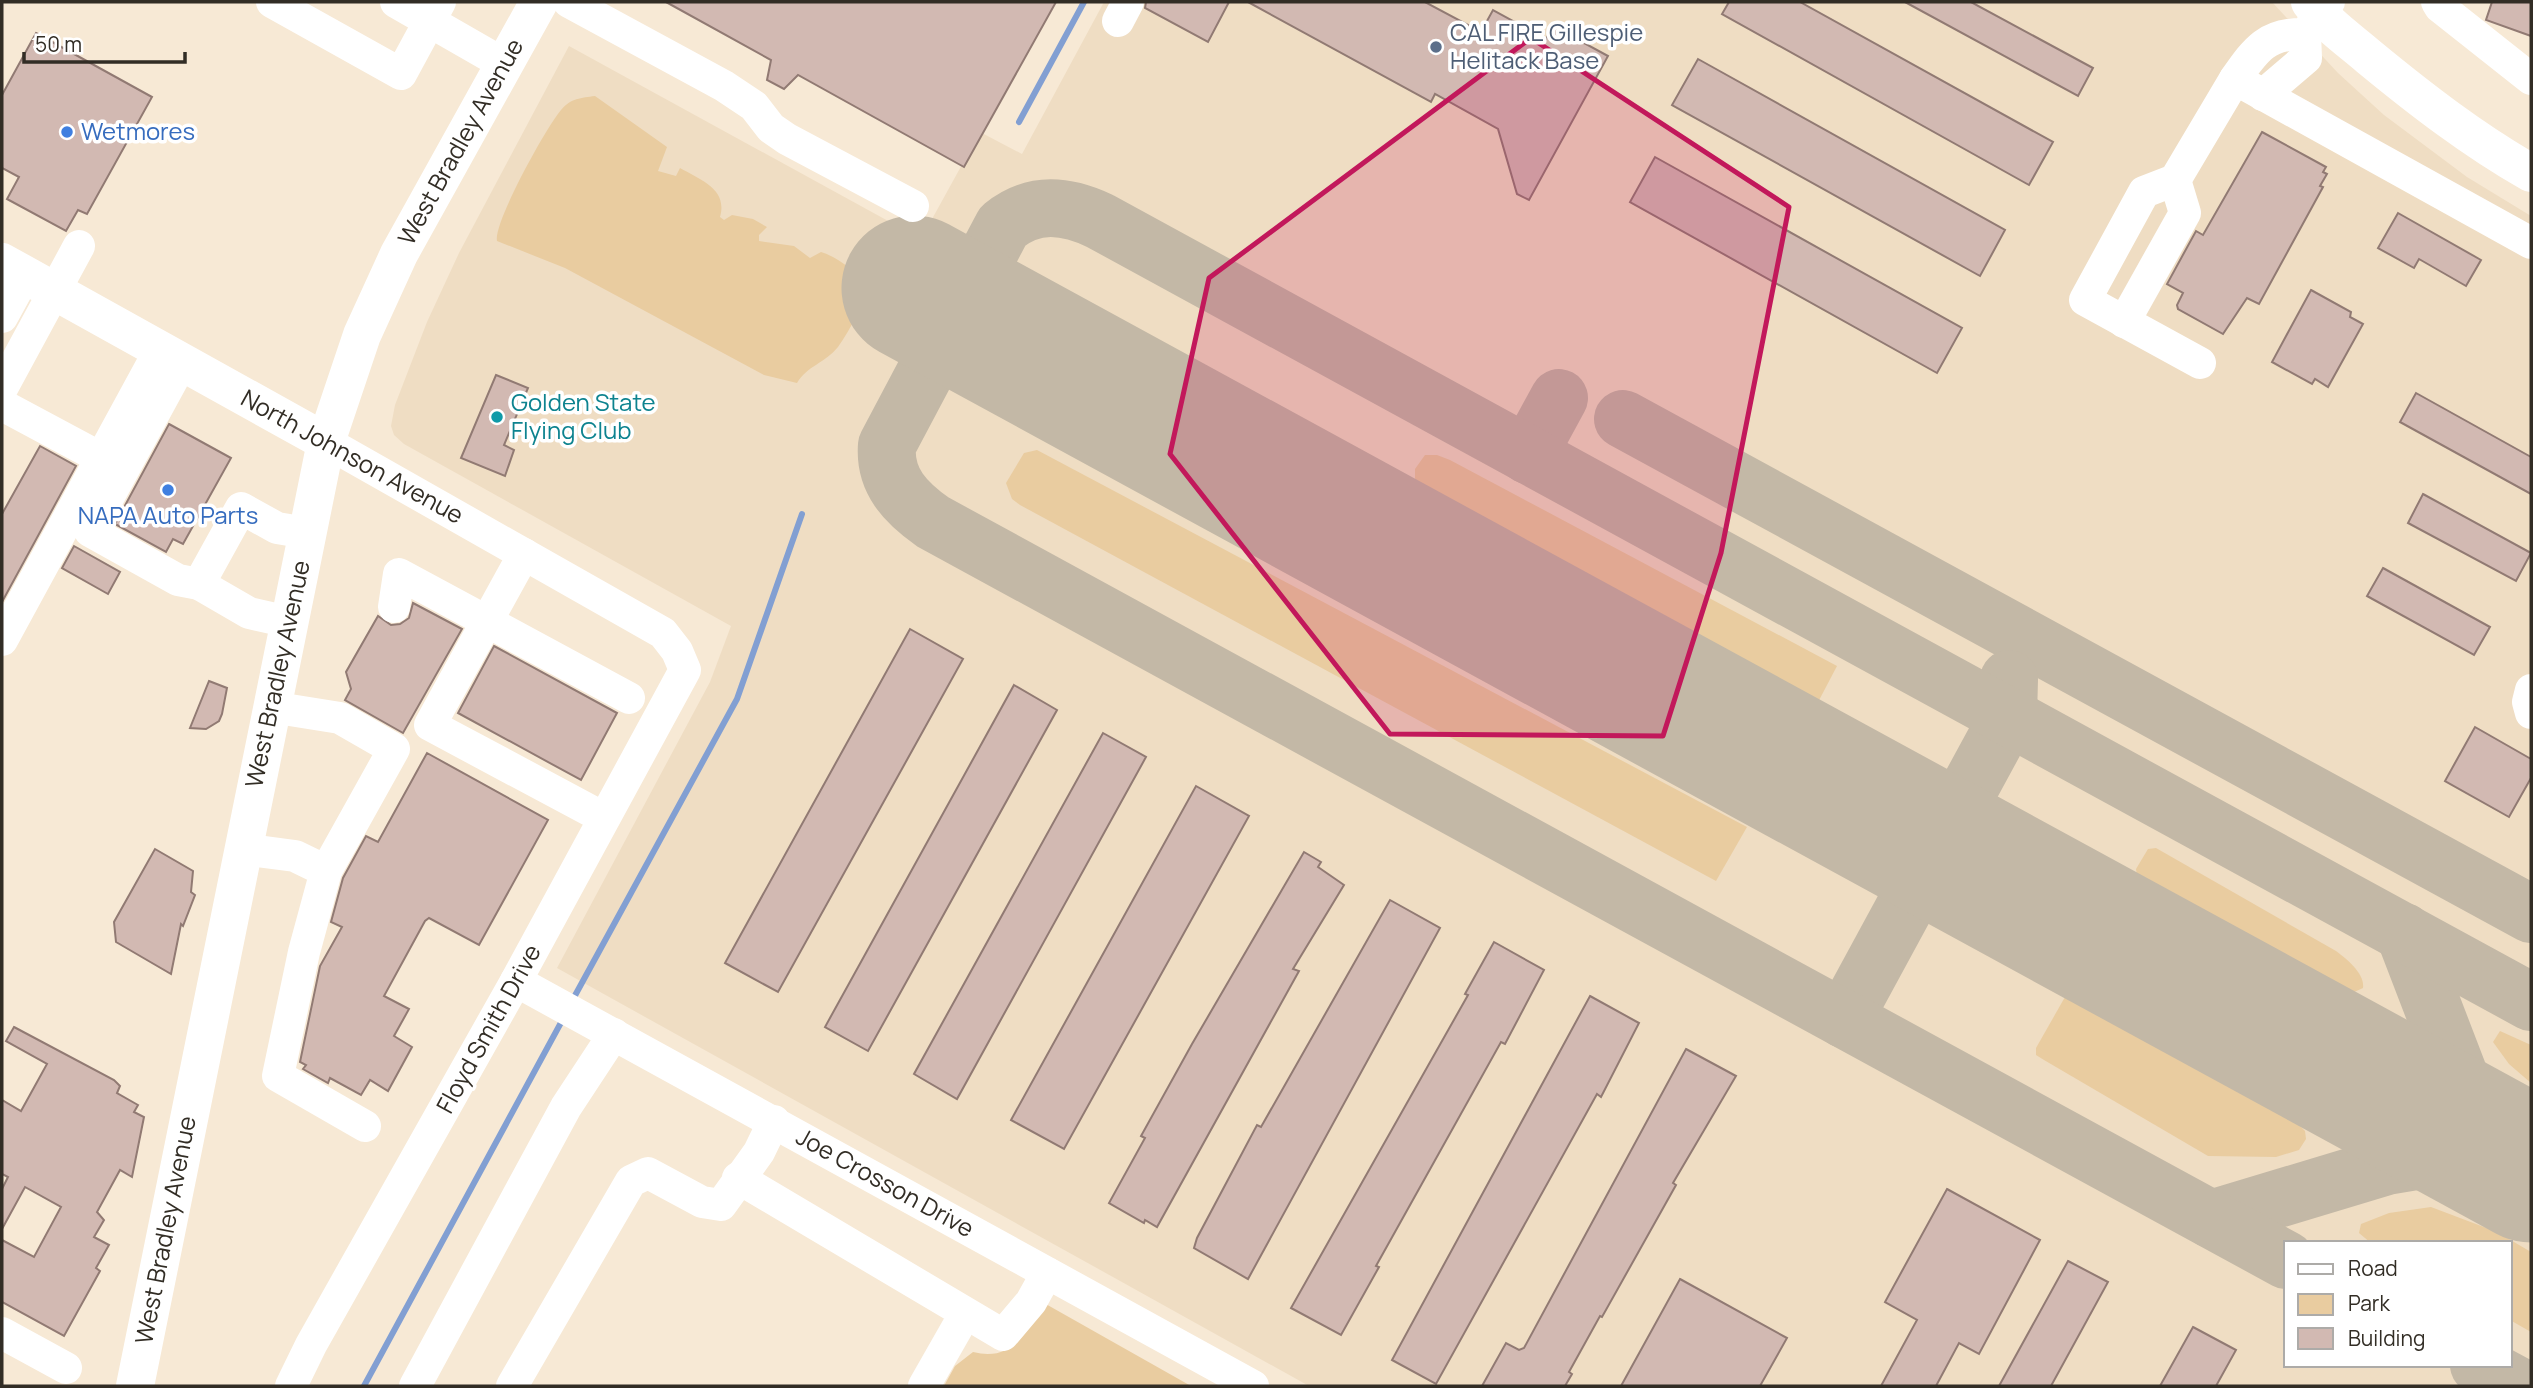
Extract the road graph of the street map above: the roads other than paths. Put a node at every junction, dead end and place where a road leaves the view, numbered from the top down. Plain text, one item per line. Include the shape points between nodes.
1 (272, 2) edge
2 (396, 2) edge
3 (539, 2) edge
4 (569, 2) edge
5 (2437, 2) edge
6 (435, 11) edge
7 (2316, 13) edge
8 (504, 64) junction
9 (2235, 79) junction
10 (2531, 79) edge
11 (2263, 95) junction
12 (2531, 173) edge
13 (2175, 180) junction
14 (913, 206) dead end
15 (2531, 243) edge
16 (79, 246) dead end
17 (27, 276) edge
18 (2, 317) edge
19 (2124, 321) junction
20 (171, 356) junction
21 (2200, 363) dead end
22 (2, 388) edge
23 (2, 405) edge
24 (326, 442) junction
25 (101, 458) junction
26 (307, 533) junction
27 (524, 554) junction
28 (199, 583) junction
29 (394, 607) dead end
30 (487, 621) junction
31 (289, 622) junction
32 (2, 639) edge
33 (685, 670) joint
34 (2531, 690) edge
35 (629, 698) dead end
36 (271, 706) junction
37 (2531, 713) edge
38 (604, 818) junction
39 (242, 849) junction
40 (326, 871) junction
41 (516, 981) junction
42 (607, 1030) junction
43 (775, 1121) junction
44 (365, 1126) dead end
45 (738, 1178) junction
46 (1047, 1273) junction
47 (965, 1314) junction
48 (2, 1333) edge
49 (66, 1368) dead end
50 (135, 1386) edge
51 (291, 1386) edge
52 (415, 1386) edge
53 (512, 1386) edge
54 (924, 1386) edge
55 (1253, 1386) edge

1 - 6 street via 401,74
2 - 6 street
3 - 8 main road, West Bradley Avenue
4 - 14 street via 724,86 754,106 771,128 787,139
5 - 10 street
6 - 8 street
7 - 9 street via 2252,54
7 - 11 street via 2306,58
7 - 12 main road via 2490,150
8 - 24 main road, West Bradley Avenue via 399,254 362,335
9 - 11 street
9 - 13 street
11 - 15 street
13 - 19 street via 2185,213
13 - 19 street via 2144,192 2085,300
16 - 17 street
17 - 18 street
17 - 20 main road, North Johnson Avenue
17 - 22 street
19 - 21 street
20 - 24 main road, North Johnson Avenue
20 - 25 street
20 - 28 street via 90,531 178,580
23 - 25 street
24 - 26 main road, West Bradley Avenue
24 - 27 street, North Johnson Avenue
25 - 32 street
26 - 28 street via 277,528 241,508
26 - 31 main road, West Bradley Avenue
27 - 30 street
27 - 33 street, North Johnson Avenue via 663,633
28 - 31 street via 249,613
29 - 30 street via 399,574
30 - 35 street
30 - 38 street via 430,724
31 - 36 main road, West Bradley Avenue
33 - 38 street, Floyd Smith Drive
34 - 37 street
36 - 39 main road, West Bradley Avenue
36 - 40 street via 340,718 394,749
38 - 41 street, Floyd Smith Drive
39 - 40 street via 295,856
39 - 50 main road, West Bradley Avenue
40 - 44 street via 278,1076
41 - 42 street, Joe Crosson Drive
41 - 51 street, Floyd Smith Drive
42 - 43 street, Joe Crosson Drive
42 - 52 street
43 - 45 street
43 - 46 street, Joe Crosson Drive
45 - 47 street
45 - 53 street via 721,1205 702,1202 648,1173 631,1181
46 - 47 street via 1031,1303 1003,1335
46 - 55 street, Joe Crosson Drive
47 - 54 street
48 - 49 street

